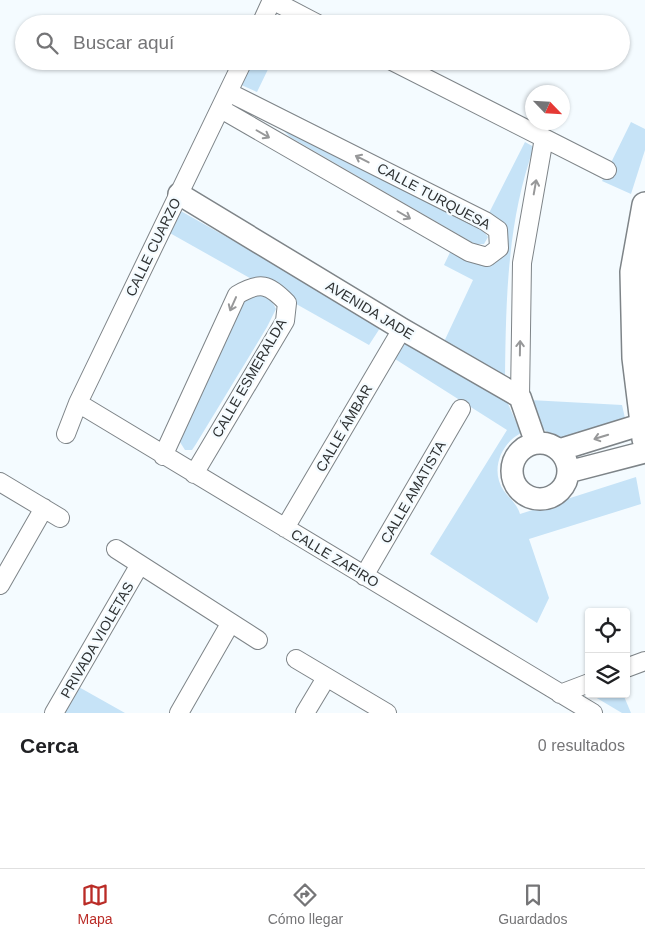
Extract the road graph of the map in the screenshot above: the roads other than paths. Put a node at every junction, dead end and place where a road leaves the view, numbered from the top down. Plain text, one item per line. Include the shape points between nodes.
1 (265, 15) edge
2 (301, 15) edge
3 (239, 70) edge
4 (410, 70) edge
5 (228, 92) junction
6 (221, 110) junction
7 (544, 138) junction
8 (607, 170) dead end
9 (179, 194) junction
10 (645, 205) edge
11 (402, 329) junction
12 (520, 397) junction
13 (78, 403) junction
14 (461, 409) dead end
15 (644, 432) edge
16 (66, 434) dead end
17 (536, 443) junction
18 (559, 450) junction
19 (645, 452) edge
20 (163, 456) junction
21 (568, 472) junction
22 (194, 474) junction
23 (0, 482) edge
24 (44, 508) junction
25 (60, 518) dead end
26 (286, 528) junction
27 (116, 550) dead end
28 (139, 566) junction
29 (364, 576) junction
30 (0, 585) edge
31 (230, 624) junction
32 (258, 640) dead end
33 (296, 660) dead end
34 (645, 661) edge
35 (630, 667) edge
36 (326, 678) junction
37 (585, 685) edge
38 (560, 694) junction
39 (54, 713) edge
40 (178, 713) edge
41 (305, 713) edge
42 (387, 713) edge
43 (593, 713) edge

1 - 2 street via 272,0
3 - 5 street, CALLE CUARZO
4 - 7 street
5 - 6 street, CALLE CUARZO
6 -> 5 street, CALLE TURQUESA via 468,252 487,257 499,248 498,230 484,221
6 - 9 street, CALLE CUARZO
7 - 8 street
12 -> 7 street via 522,263
9 - 11 street, AVENIDA JADE
9 - 13 street, CALLE CUARZO
10 - 15 main road via 633,272 635,358
11 - 12 street, AVENIDA JADE
11 - 26 street, CALLE ÁMBAR
12 - 17 street
13 - 16 street, CALLE CUARZO
13 - 20 street, CALLE ZAFIRO
14 - 29 street, CALLE AMATISTA
15 -> 18 street
17 - 18 street
17 - 21 street via 520,450 512,466 512,476 520,492 536,499 554,495 561,489
18 - 21 street
19 - 21 street
20 - 22 street, CALLE ZAFIRO
22 -> 20 street, CALLE ESMERALDA via 284,321 287,303 273,288 252,285 236,295
22 - 26 street, CALLE ZAFIRO
23 - 24 street
24 - 25 street
24 - 30 street
26 - 29 street, CALLE ZAFIRO
27 - 28 street, PRIVADA VIOLETAS
28 - 31 street, PRIVADA VIOLETAS
28 - 39 street, PRIVADA VIOLETAS
29 - 38 street, CALLE ZAFIRO
31 - 32 street, PRIVADA VIOLETAS
31 - 40 street
33 - 36 street
34 - 35 street
36 - 41 street
36 - 42 street
37 - 38 street
38 - 43 street, CALLE ZAFIRO

